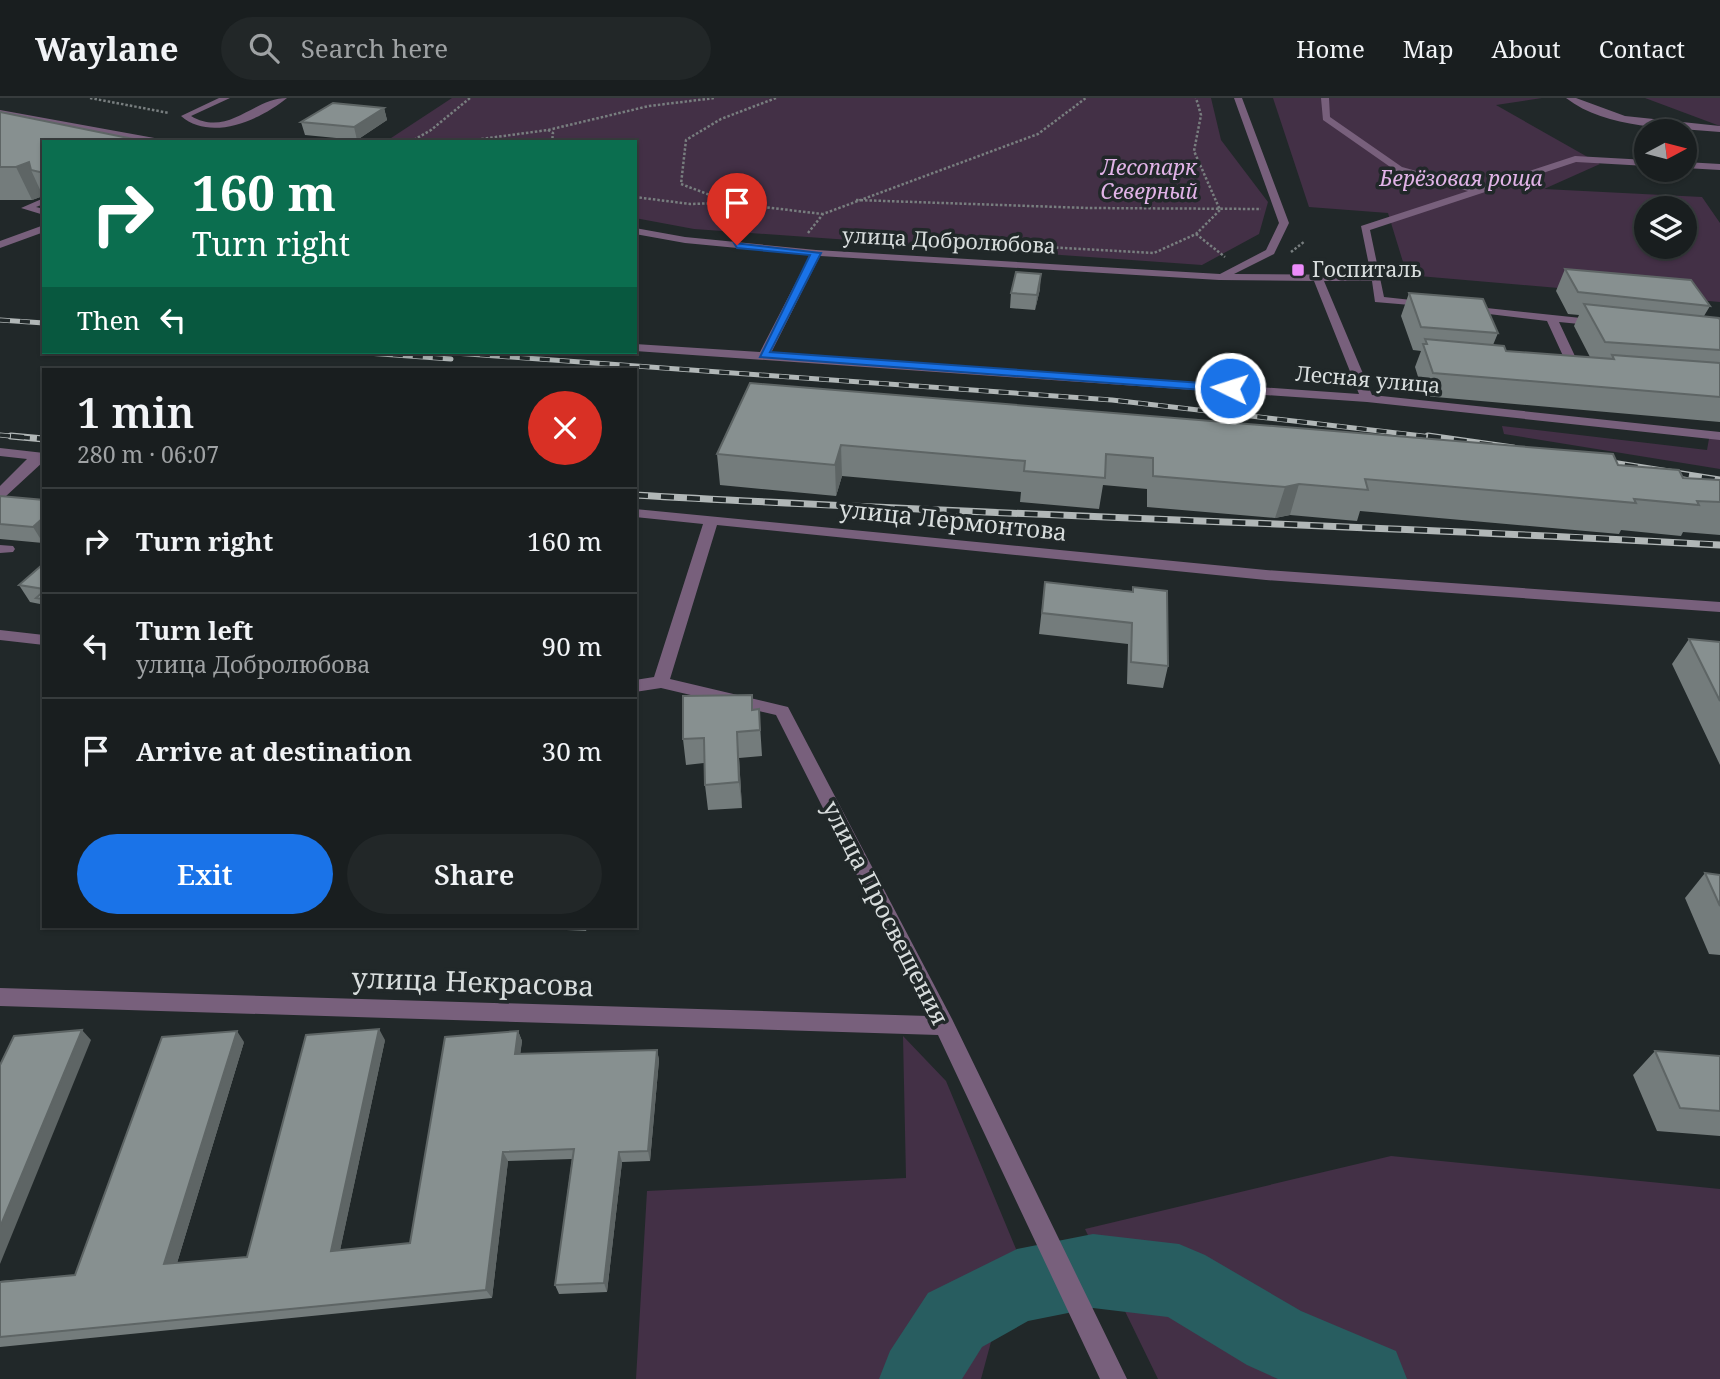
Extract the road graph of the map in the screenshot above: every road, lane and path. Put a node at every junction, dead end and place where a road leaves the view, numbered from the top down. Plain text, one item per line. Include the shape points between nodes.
1 (90, 98) edge
2 (226, 98) edge
3 (283, 98) edge
4 (470, 98) edge
5 (715, 98) edge
6 (776, 98) edge
7 (1086, 98) edge
8 (1196, 98) edge
9 (1238, 98) edge
10 (1325, 98) edge
11 (1570, 98) edge
12 (0, 113) edge
13 (185, 116) junction
14 (1720, 129) edge
15 (548, 130) junction
16 (149, 140) edge
17 (414, 140) edge
18 (474, 140) edge
19 (552, 140) edge
20 (1634, 162) edge
21 (1698, 166) edge
22 (1720, 167) edge
23 (1479, 191) junction
24 (637, 197) edge
25 (856, 200) junction
26 (42, 202) edge
27 (732, 203) junction
28 (1279, 209) junction
29 (1220, 210) junction
30 (42, 212) edge
31 (823, 214) junction
32 (42, 229) edge
33 (637, 231) edge
34 (822, 234) dead end
35 (1196, 234) junction
36 (1002, 244) dead end
37 (0, 245) edge
38 (816, 253) junction
39 (1154, 253) junction
40 (1167, 254) dead end
41 (1216, 259) dead end
42 (1317, 276) junction
43 (1219, 277) junction
44 (1377, 278) junction
45 (1445, 307) edge
46 (1458, 308) edge
47 (1551, 318) junction
48 (1616, 325) edge
49 (637, 347) edge
50 (764, 355) junction
51 (1575, 369) edge
52 (1367, 398) junction
53 (1720, 436) edge
54 (0, 452) edge
55 (41, 456) edge
56 (0, 494) edge
57 (637, 513) edge
58 (711, 521) junction
59 (1720, 607) edge
60 (0, 635) edge
61 (42, 640) edge
62 (661, 682) junction
63 (637, 686) edge
64 (0, 997) edge
65 (944, 1026) junction
66 (1114, 1379) edge

1 - 13 path
2 - 13 street
3 - 13 street via 227,124 194,123
4 - 17 path
5 - 15 path via 649,106
6 - 27 path via 721,118 686,140 681,184 704,198
7 - 25 path via 1038,134
8 - 29 path via 1201,115 1194,151
9 - 28 street
10 - 23 street via 1326,118 1399,169
11 - 14 street via 1617,119
12 - 16 street
15 - 18 path
15 - 19 path
20 - 23 street via 1575,159
21 - 22 street
23 - 44 street via 1365,228
24 - 27 path via 690,204
25 - 29 path
25 - 31 path
26 - 30 street via 26,208
27 - 31 path
28 - 29 path
28 - 43 street via 1284,223 1270,252
29 - 35 path
31 - 34 path via 808,233
32 - 37 street
33 - 38 street, улица Добролюбова
35 - 39 path
35 - 41 path via 1228,260
36 - 39 path
38 - 43 street, улица Добролюбова
38 - 50 street
39 - 40 path
42 - 43 street, улица Добролюбова
42 - 44 street, улица Добролюбова
42 - 52 street
44 - 45 street via 1379,300
46 - 47 street
47 - 48 street
47 - 51 street
49 - 50 street, Лесная улица
50 - 52 street, Лесная улица
52 - 53 street, Лесная улица
54 - 55 street
55 - 56 street
57 - 58 street, улица Лермонтова
58 - 59 street, улица Лермонтова via 1266,575
58 - 62 street
60 - 61 street
62 - 63 street
62 - 65 street, улица Просвещения via 782,712
64 - 65 street, улица Некрасова
65 - 66 street, улица Просвещения

